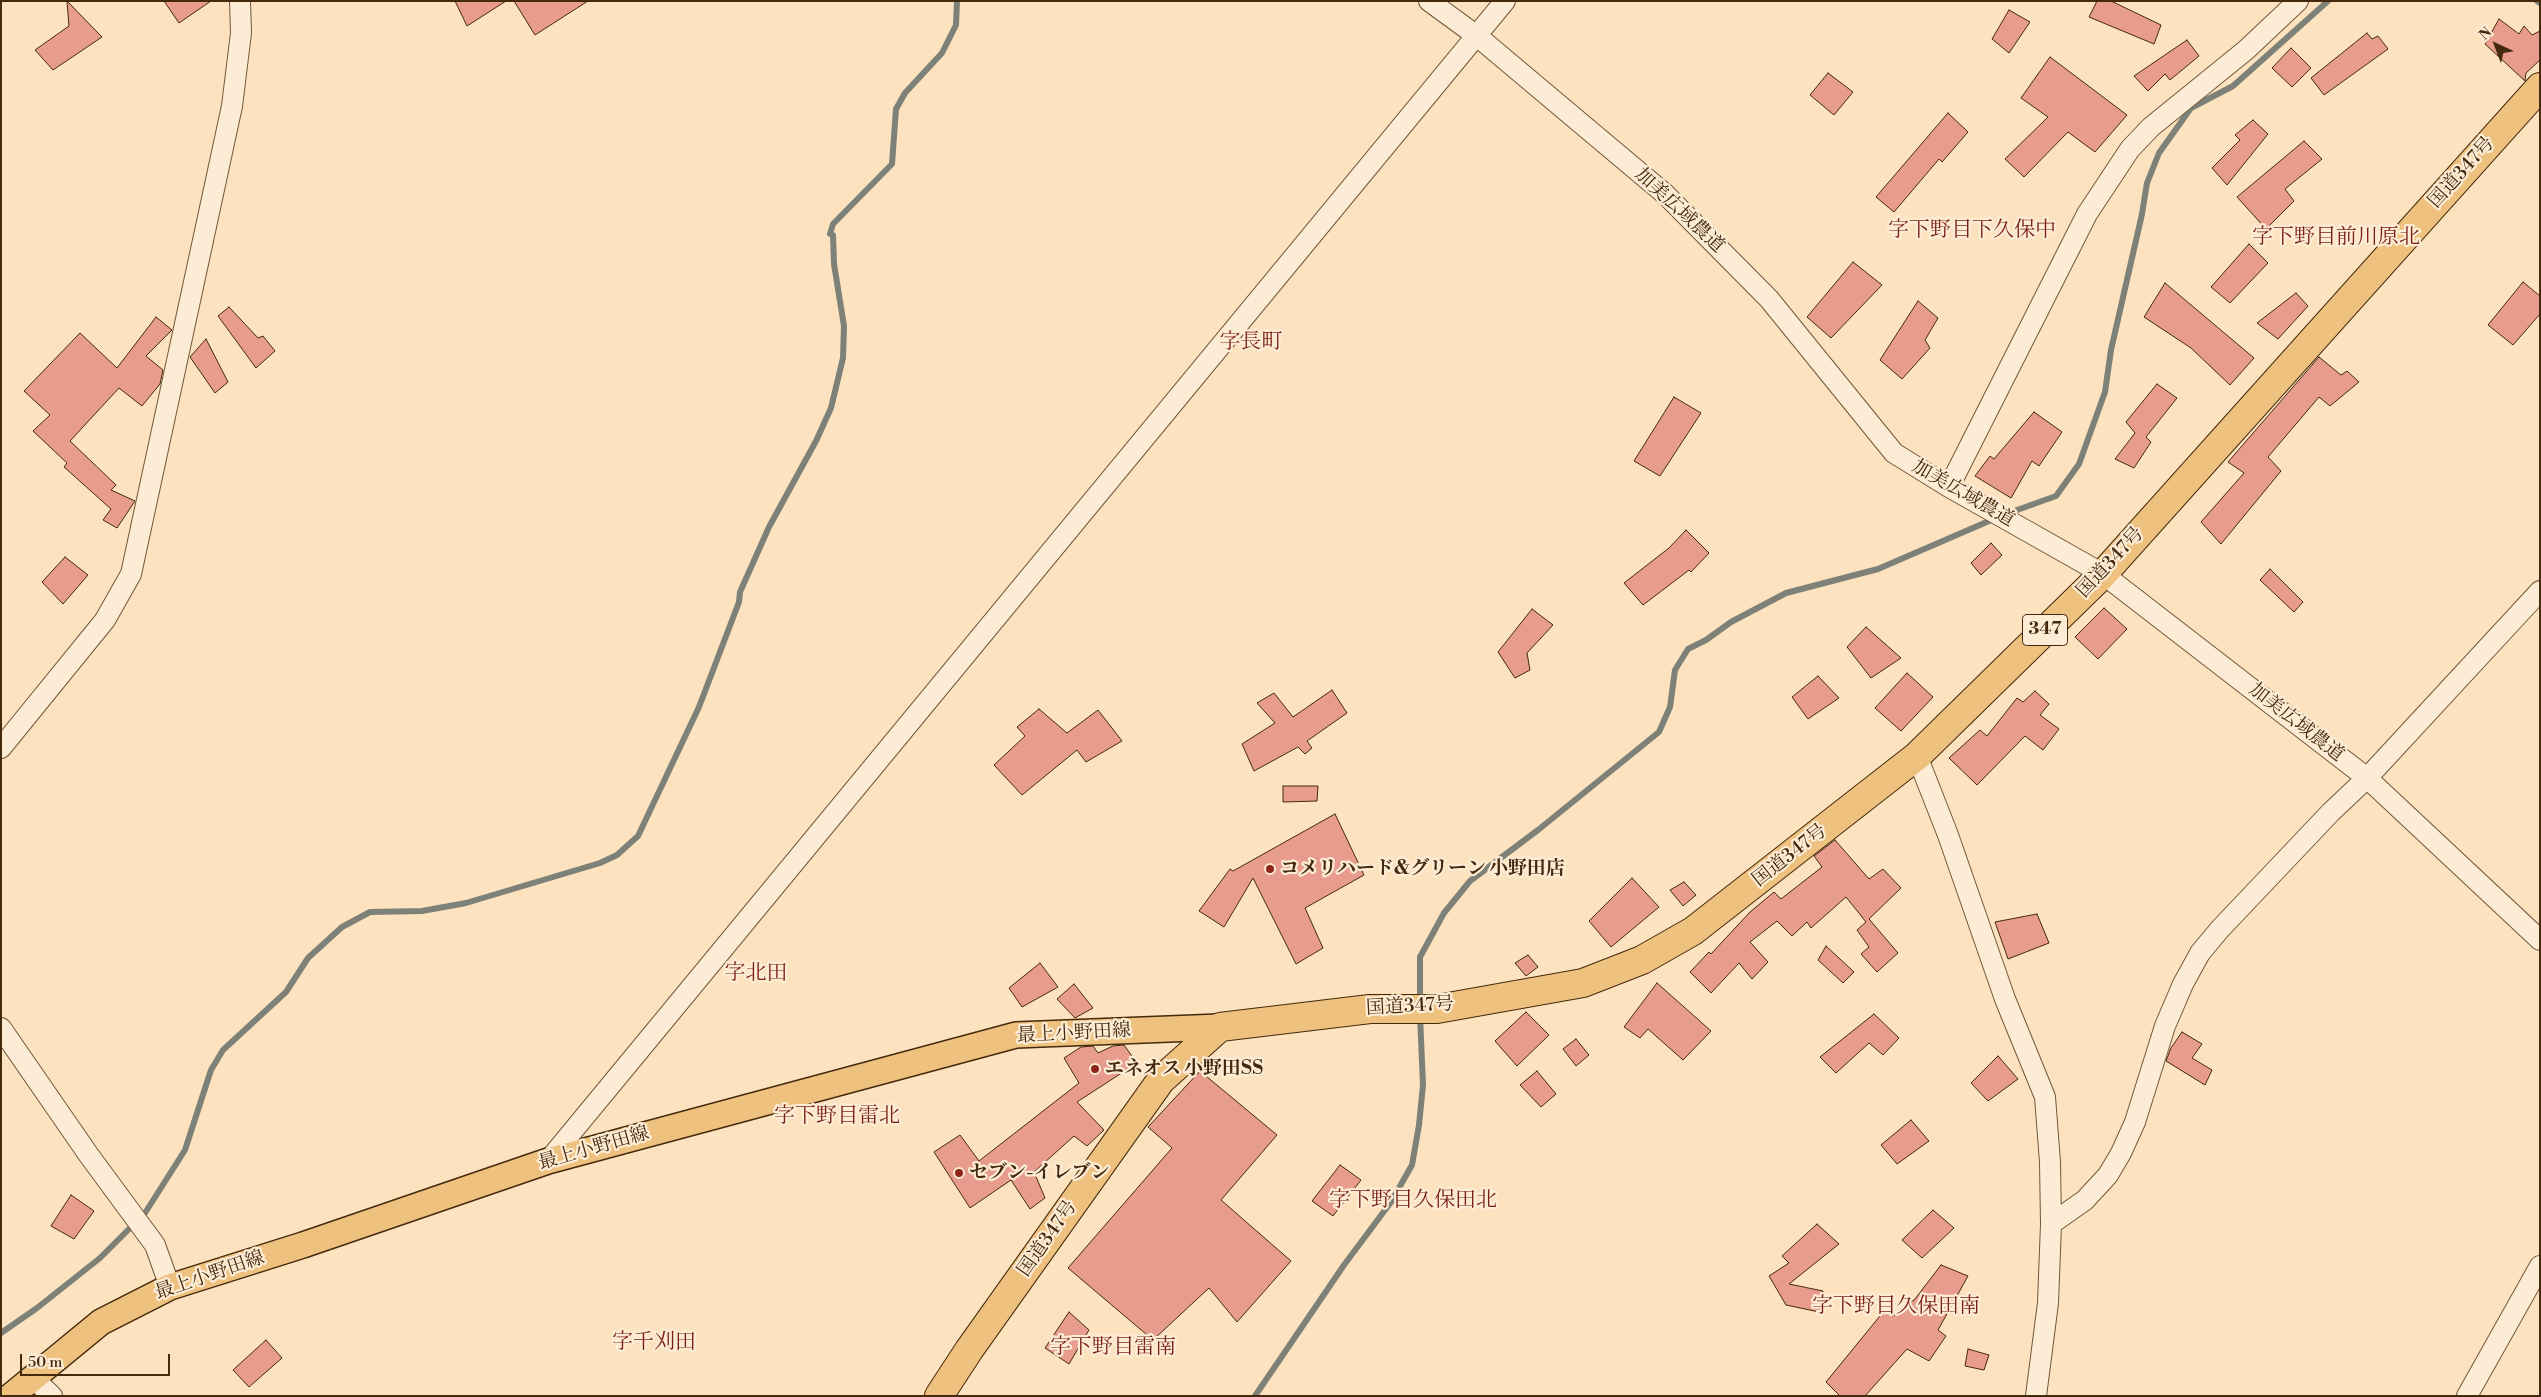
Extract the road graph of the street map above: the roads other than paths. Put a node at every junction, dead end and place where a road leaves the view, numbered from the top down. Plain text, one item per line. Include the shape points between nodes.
1 (240, 1) edge
2 (1429, 1) edge
3 (1505, 1) edge
4 (2298, 1) edge
5 (1477, 36) junction
6 (2540, 87) edge
7 (1949, 487) junction
8 (2103, 574) junction
9 (2540, 591) edge
10 (1, 748) edge
11 (1917, 756) junction
12 (2367, 778) junction
13 (2540, 940) edge
14 (1, 1028) edge
15 (1220, 1028) junction
16 (548, 1161) junction
17 (2051, 1224) junction
18 (2540, 1266) edge
19 (170, 1287) junction
20 (32, 1377) junction
21 (11, 1396) edge
22 (52, 1396) edge
23 (939, 1396) edge
24 (2036, 1396) edge
25 (2468, 1396) edge

1 - 10 street via 241,33 232,106 131,574 105,620
2 - 5 street, 加美広域農道
3 - 5 street
4 - 7 street via 2246,50 2150,127 2130,149 2087,214
5 - 7 street, 加美広域農道 via 1665,194 1769,299 1894,453
5 - 16 street
6 - 8 highway, 国道347号 / 347
7 - 8 street, 加美広域農道
8 - 11 highway, 国道347号 / 347
8 - 12 street, 加美広域農道
9 - 12 street
11 - 15 highway, 国道347号 / 347 via 1693,931 1642,960 1583,983 1437,1009 1370,1009
11 - 17 street via 1948,834 2004,1000 2045,1096
12 - 13 street, 加美広域農道
12 - 17 street via 2331,812 2200,953 2165,1026 2135,1122 2121,1153 2108,1176 2085,1200
14 - 19 street via 155,1245
15 - 16 main road, 最上小野田線 via 1016,1035
15 - 23 highway, 国道347号 via 1161,1080
16 - 19 main road, 最上小野田線
17 - 24 street via 2048,1303
18 - 25 street
19 - 20 main road, 最上小野田線 via 101,1322
20 - 21 main road, 最上小野田線
20 - 22 street

